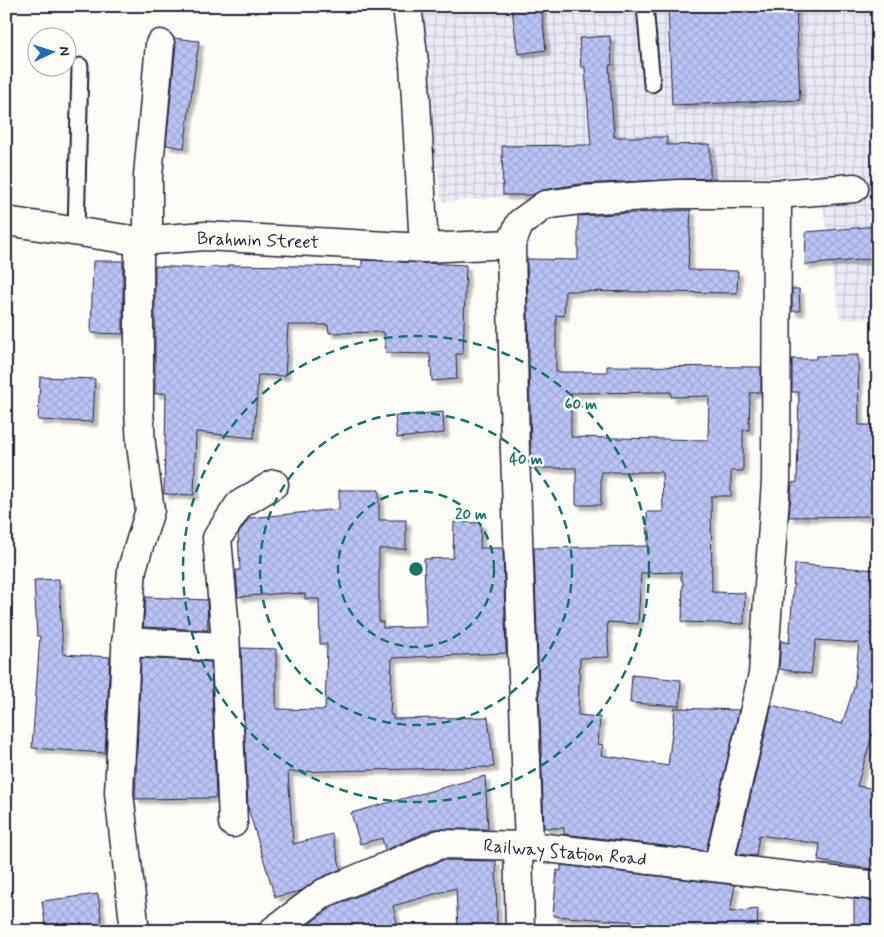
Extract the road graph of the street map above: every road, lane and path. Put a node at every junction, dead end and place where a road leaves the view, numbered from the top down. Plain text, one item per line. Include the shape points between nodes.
1 (407, 6) edge
2 (645, 6) edge
3 (160, 44) dead end
4 (80, 66) dead end
5 (652, 84) dead end
6 (854, 188) dead end
7 (777, 194) junction
8 (6, 221) edge
9 (76, 232) junction
10 (144, 241) junction
11 (511, 244) junction
12 (424, 248) junction
13 (274, 484) dead end
14 (126, 642) junction
15 (226, 647) junction
16 (233, 823) dead end
17 (524, 846) junction
18 (718, 867) junction
19 (878, 886) edge
20 (136, 931) edge
21 (273, 931) edge
22 (520, 931) edge

1 - 12 street via 414,63
2 - 5 lane
3 - 10 street
4 - 9 lane
6 - 7 street
7 - 11 street via 679,194 545,205 520,223
7 - 18 street via 776,480 763,674
8 - 9 street, Brahmin Street
9 - 10 street, Brahmin Street
10 - 12 street, Brahmin Street via 204,236
10 - 14 street via 139,410 150,510 132,569
11 - 12 street, Brahmin Street
11 - 17 street
13 - 15 street via 239,505 217,538
14 - 15 street
14 - 20 street via 119,793
15 - 16 street
17 - 18 street, Railway Station Road
17 - 21 street, Railway Station Road via 440,844 324,893
17 - 22 street
18 - 19 street, Railway Station Road

